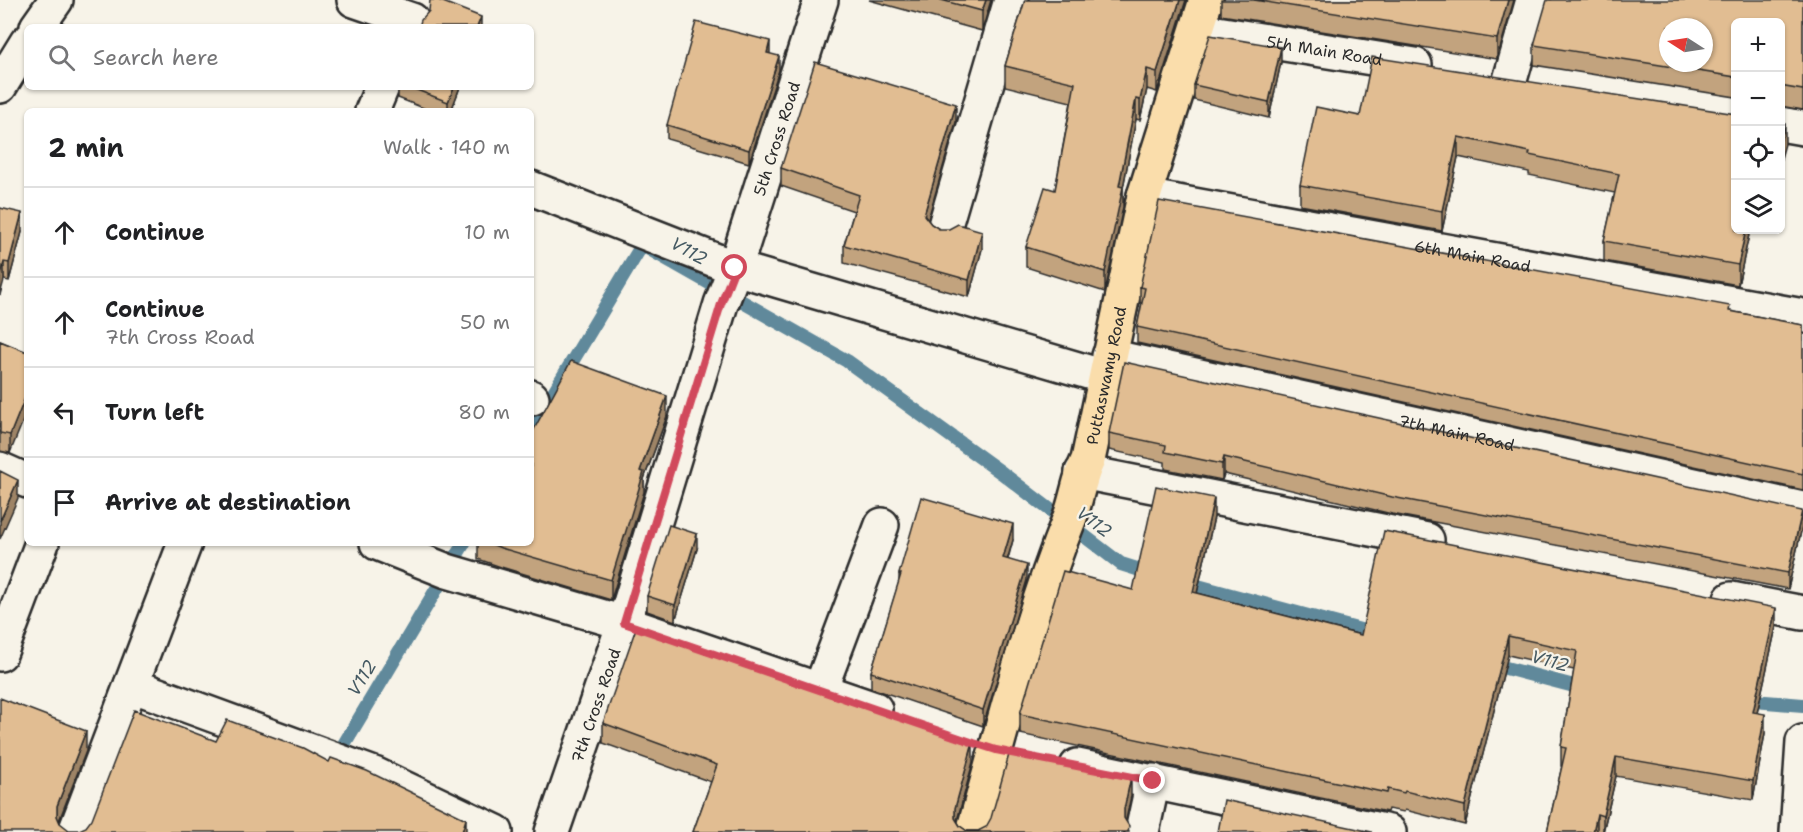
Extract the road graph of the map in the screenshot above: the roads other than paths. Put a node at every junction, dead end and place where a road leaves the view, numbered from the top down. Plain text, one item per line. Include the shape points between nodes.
1 (56, 0) edge
2 (354, 0) edge
3 (820, 0) edge
4 (1011, 0) edge
5 (1533, 0) edge
6 (1202, 15) edge
7 (414, 16) edge
8 (39, 24) edge
9 (24, 47) edge
10 (1441, 69) edge
11 (1475, 74) edge
12 (1510, 80) junction
13 (1544, 85) edge
14 (0, 86) edge
15 (381, 90) edge
16 (373, 108) edge
17 (1785, 125) edge
18 (1803, 128) edge
19 (534, 189) edge
20 (1144, 196) junction
21 (944, 229) edge
22 (729, 283) junction
23 (1803, 316) edge
24 (1107, 366) junction
25 (0, 469) edge
26 (1082, 472) junction
27 (24, 480) edge
28 (1803, 509) edge
29 (882, 525) dead end
30 (1450, 544) edge
31 (41, 546) edge
32 (184, 546) edge
33 (384, 546) edge
34 (1697, 592) edge
35 (1803, 613) edge
36 (624, 623) junction
37 (0, 654) edge
38 (131, 685) junction
39 (819, 690) junction
40 (908, 721) edge
41 (963, 740) edge
42 (1803, 742) edge
43 (996, 750) junction
44 (1153, 781) junction
45 (1798, 820) edge
46 (1327, 826) edge
47 (75, 832) edge
48 (496, 832) edge
49 (552, 832) edge
50 (973, 832) edge
51 (1142, 832) edge
52 (1389, 832) edge

1 - 8 street
2 - 7 street
3 - 22 street, 5th Cross Road
4 - 21 street
5 - 12 street
6 - 10 street, 5th Main Road
6 - 20 main road, Puttaswamy Road
9 - 14 street
11 - 12 street
12 - 13 street
15 - 16 street
17 - 18 street
19 - 22 street, 7th Main Road
20 - 23 street, 6th Main Road
20 - 24 main road, Puttaswamy Road
22 - 24 street, 7th Main Road
22 - 36 street, 7th Cross Road
24 - 26 main road, Puttaswamy Road via 1088,460
24 - 28 street, 7th Main Road
25 - 27 street
26 - 30 street
26 - 43 main road, Puttaswamy Road via 1049,568
29 - 39 street
31 - 37 street
32 - 38 street
33 - 36 street via 447,571
34 - 35 street
36 - 39 street
36 - 49 street, 7th Cross Road
38 - 47 street
38 - 48 street via 374,774
39 - 40 street
41 - 43 street
42 - 45 street
43 - 44 street
43 - 50 main road, Puttaswamy Road
44 - 46 street
44 - 51 street
46 - 52 street

